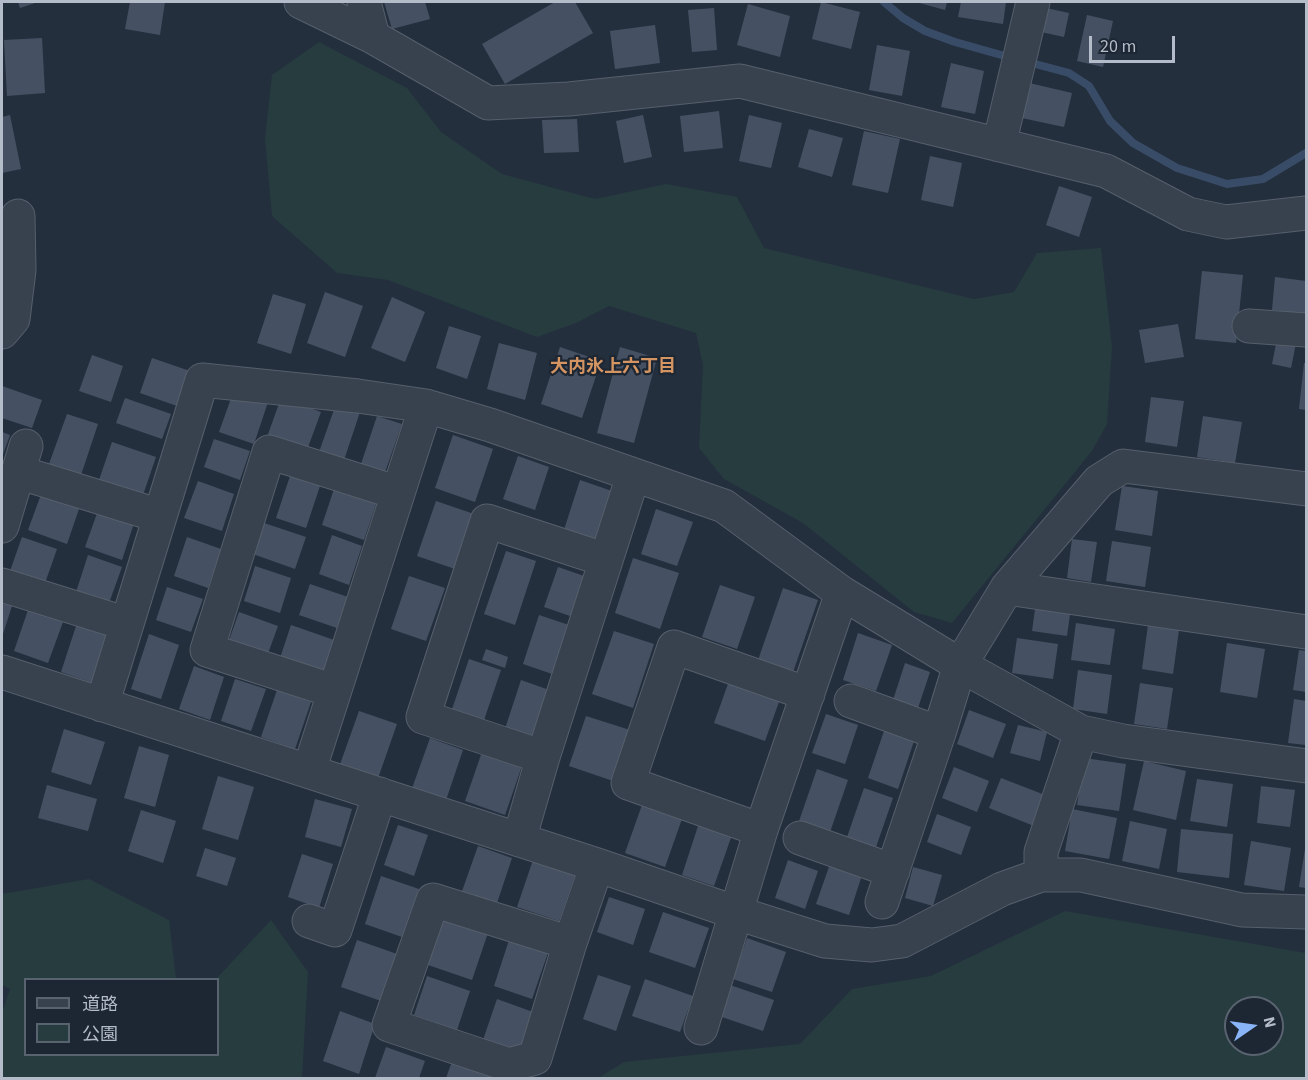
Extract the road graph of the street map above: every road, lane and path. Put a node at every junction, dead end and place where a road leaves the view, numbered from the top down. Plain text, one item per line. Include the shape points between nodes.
1 (301, 2) edge
2 (364, 2) edge
3 (1034, 2) edge
4 (373, 37) junction
5 (999, 145) junction
6 (1306, 213) edge
7 (18, 216) dead end
8 (1249, 326) dead end
9 (1306, 330) edge
10 (2, 332) edge
11 (426, 406) junction
12 (633, 476) junction
13 (1306, 489) edge
14 (398, 493) junction
15 (160, 516) junction
16 (2, 526) edge
17 (606, 560) junction
18 (2, 585) edge
19 (1007, 588) junction
20 (842, 593) junction
21 (128, 624) junction
22 (1306, 632) edge
23 (960, 665) junction
24 (2, 672) edge
25 (334, 691) junction
26 (808, 694) junction
27 (851, 701) dead end
28 (102, 705) junction
29 (1081, 732) junction
30 (939, 733) junction
31 (543, 757) junction
32 (1306, 766) edge
33 (309, 771) junction
34 (380, 794) junction
35 (761, 830) junction
36 (800, 838) dead end
37 (519, 840) junction
38 (597, 865) junction
39 (893, 871) junction
40 (1041, 875) junction
41 (882, 902) dead end
42 (1306, 912) edge
43 (737, 914) junction
44 (309, 921) dead end
45 (570, 944) junction
46 (701, 1028) dead end

1 - 4 street
2 - 4 street
3 - 5 street
4 - 5 street via 488,103 569,99 740,81
5 - 6 street via 1106,171 1188,214 1226,222
7 - 10 street via 19,270 13,319
8 - 9 street
11 - 12 street
11 - 14 street
11 - 15 street via 202,380
12 - 17 street
12 - 20 street via 724,506
13 - 19 street via 1123,466 1099,481
14 - 25 street
14 - 25 street via 269,452 207,651
15 - 16 street via 22,459
15 - 21 street
17 - 31 street
17 - 31 street via 487,521 423,717
18 - 21 street
19 - 22 street
19 - 23 street
20 - 23 street
20 - 26 street
21 - 28 street
23 - 29 street
23 - 30 street
24 - 28 street
25 - 33 street
26 - 35 street
26 - 35 street via 674,647 628,783
27 - 30 street
28 - 33 street
29 - 32 street
29 - 40 street via 1041,852
30 - 39 street
31 - 37 street
33 - 34 street
34 - 37 street
34 - 44 street via 335,930
35 - 43 street
36 - 39 street
37 - 38 street
38 - 43 street
38 - 45 street
39 - 41 street
40 - 42 street via 1081,875 1242,910
40 - 43 street via 1002,889 902,941 872,945 825,940
43 - 46 street
45 - 45 street via 535,1058 509,1065 390,1025 433,900

